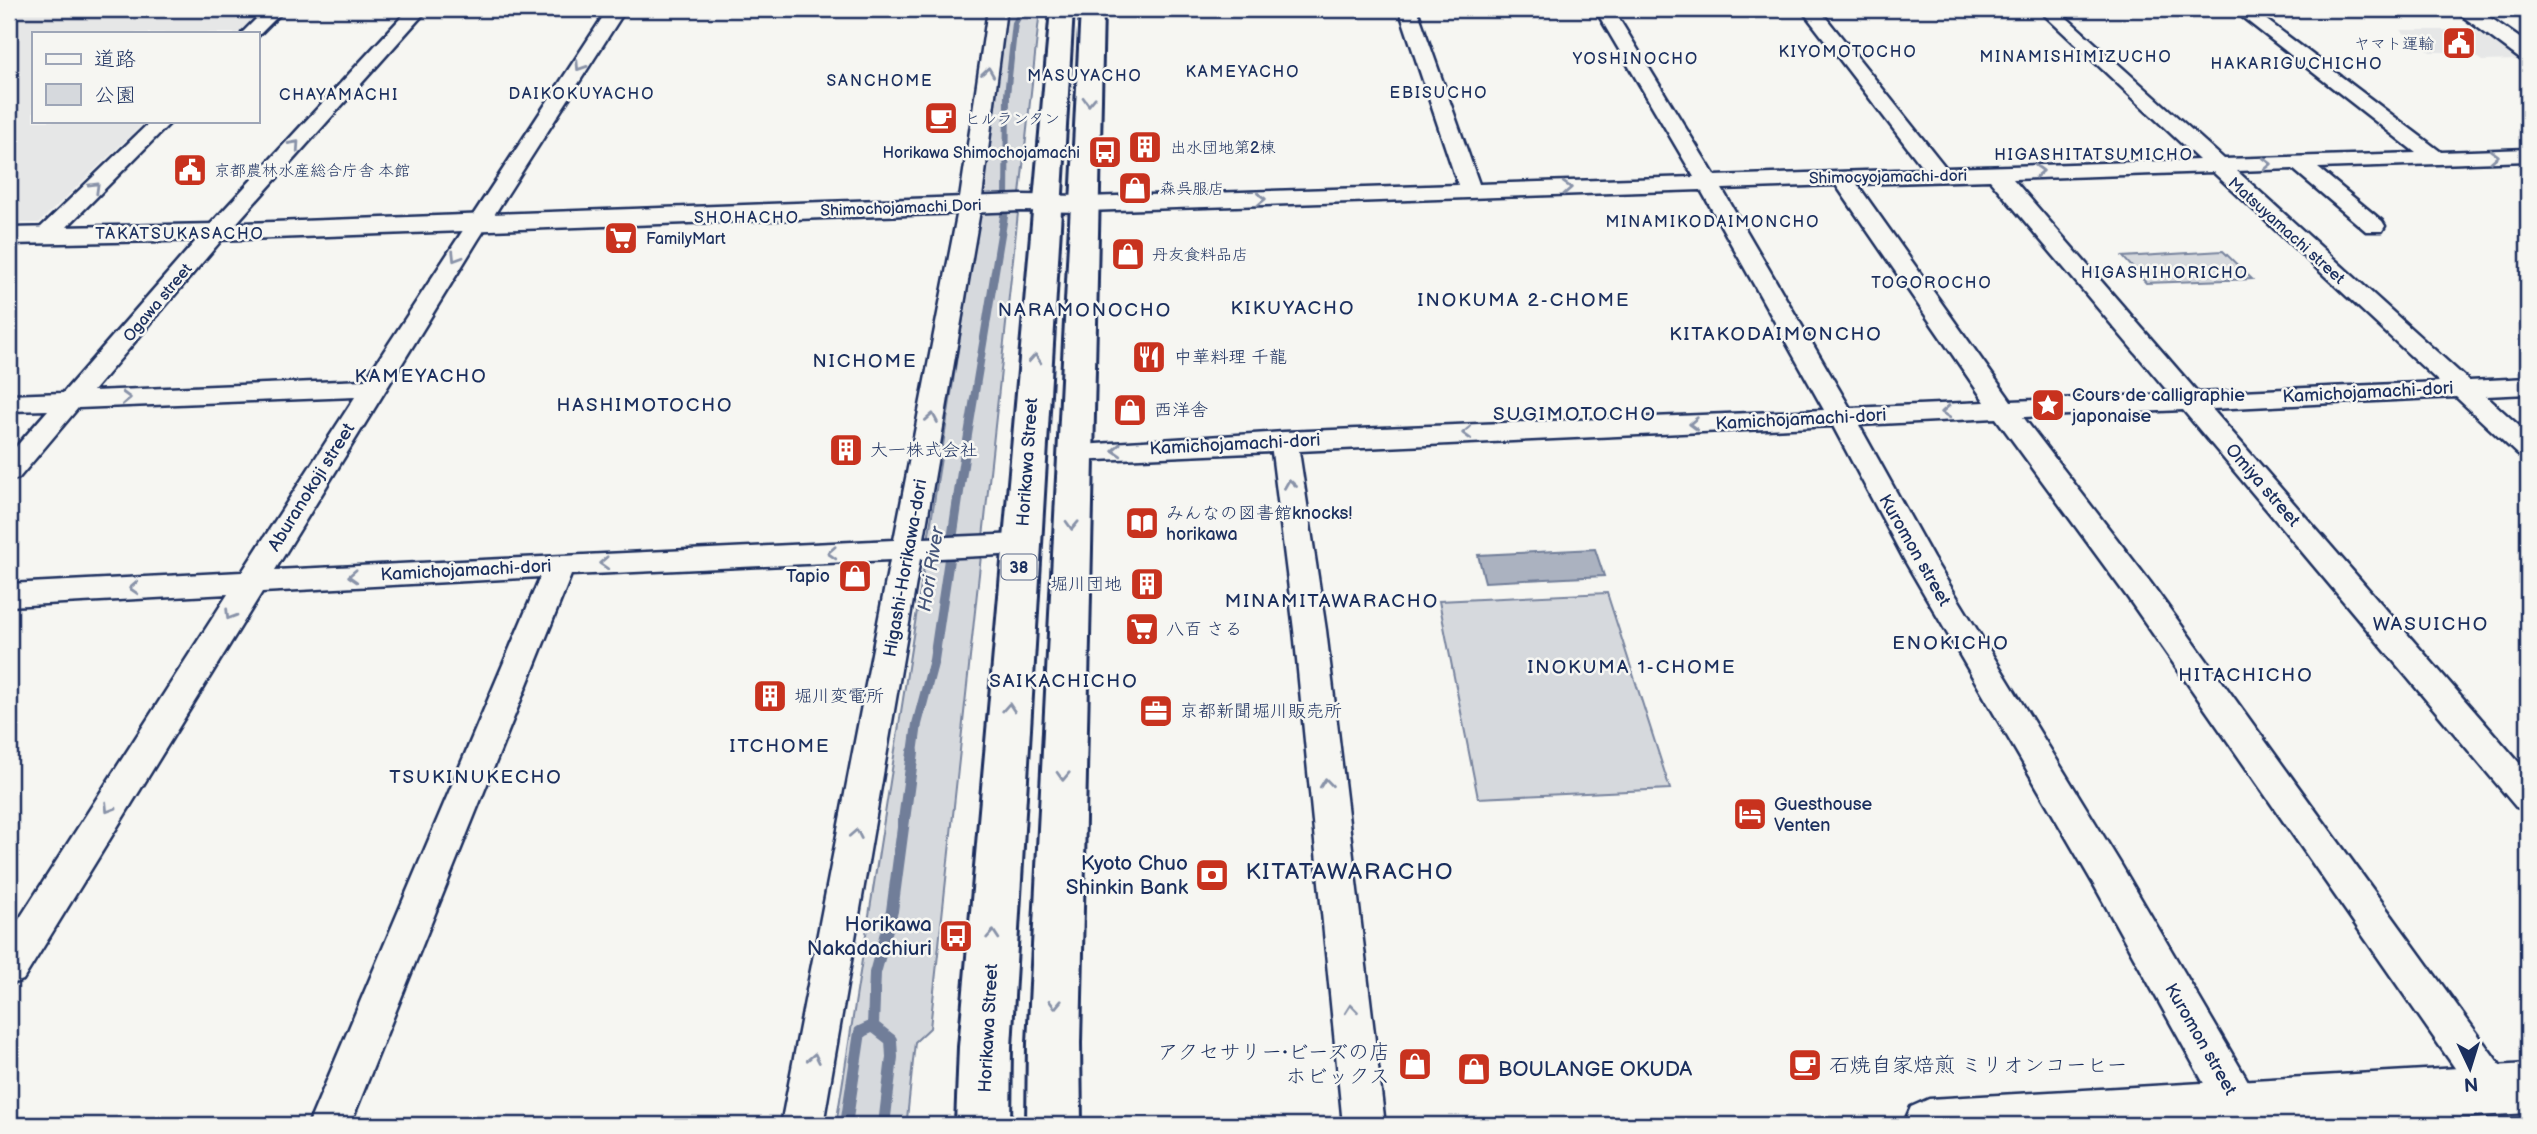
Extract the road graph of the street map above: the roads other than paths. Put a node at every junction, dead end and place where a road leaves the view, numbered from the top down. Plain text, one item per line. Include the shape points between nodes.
1 (276, 9) edge
2 (419, 9) edge
3 (617, 9) edge
4 (997, 9) edge
5 (1062, 9) edge
6 (1092, 9) edge
7 (1408, 9) edge
8 (1604, 9) edge
9 (1810, 9) edge
10 (2047, 9) edge
11 (2241, 9) edge
12 (2463, 9) edge
13 (252, 32) edge
14 (2528, 54) edge
15 (161, 122) edge
16 (2528, 155) edge
17 (2436, 158) junction
18 (2298, 163) junction
19 (2215, 165) junction
20 (1996, 173) junction
21 (1940, 175) junction
22 (1840, 177) junction
23 (1706, 181) junction
24 (1471, 192) junction
25 (1034, 203) junction
26 (1086, 204) junction
27 (974, 205) junction
28 (478, 222) junction
29 (2374, 226) dead end
30 (216, 232) junction
31 (46, 235) junction
32 (9, 236) edge
33 (2528, 386) edge
34 (374, 388) junction
35 (2461, 388) junction
36 (73, 400) junction
37 (2191, 401) junction
38 (9, 403) edge
39 (2001, 408) junction
40 (1843, 418) junction
41 (1284, 441) junction
42 (2528, 449) edge
43 (1075, 452) junction
44 (9, 472) edge
45 (1021, 544) junction
46 (917, 549) junction
47 (560, 565) junction
48 (251, 581) junction
49 (9, 596) edge
50 (2528, 797) edge
51 (9, 968) edge
52 (2511, 1089) edge
53 (2245, 1116) edge
54 (329, 1125) edge
55 (802, 1125) edge
56 (983, 1125) edge
57 (1054, 1125) edge
58 (1364, 1125) edge
59 (1929, 1125) edge

1 - 13 street
30 -> 2 street, Ogawa street
3 -> 28 street, Aburanokoji street
27 -> 4 street, Higashi-Horikawa-dori
5 - 25 main road, Horikawa Street / 38
6 -> 26 main road
7 - 24 street
8 - 23 street, Kuromon street
9 - 21 street
10 - 19 street, Matsuyamachi street
11 - 17 street
12 - 14 street
31 -> 15 street
17 -> 16 street, Shimocyojamachi-dori
17 - 18 street, Shimocyojamachi-dori
19 -> 18 street, Shimocyojamachi-dori
18 - 29 street
20 -> 19 street, Shimocyojamachi-dori
19 - 35 street, Matsuyamachi street
20 - 21 street, Shimocyojamachi-dori
20 - 37 street, Omiya street
21 - 22 street, Shimocyojamachi-dori
22 - 23 street, Shimocyojamachi-dori
22 - 39 street
24 -> 23 street, Shimocyojamachi-dori
23 - 40 street, Kuromon street
26 -> 24 street, Shimochojamachi Dori
25 - 26 street, Shimochojamachi Dori
25 - 27 street, Shimochojamachi Dori
45 -> 25 main road, Horikawa Street / 38
26 - 43 main road
27 - 28 street, Shimochojamachi Dori
46 -> 27 street, Higashi-Horikawa-dori
28 - 30 street, Shimochojamachi Dori
28 -> 34 street, Aburanokoji street
30 - 31 street, Shimochojamachi Dori
30 - 36 street, Ogawa street
31 - 32 street, Shimochojamachi Dori
33 - 35 street, Kamichojamachi-dori
36 -> 34 street
34 - 48 street, Aburanokoji street
35 - 37 street, Kamichojamachi-dori
35 - 42 street, Matsuyamachi street
36 - 38 street
36 - 44 street, Ogawa street
37 - 39 street, Kamichojamachi-dori
37 - 50 street, Omiya street
39 -> 40 street, Kamichojamachi-dori
39 - 52 street
40 -> 41 street, Kamichojamachi-dori
40 - 53 street, Kuromon street via 1920,561 2108,874
41 -> 43 street, Kamichojamachi-dori
58 -> 41 street via 1310,630
43 -> 57 main road
45 - 46 street, Kamichojamachi-dori
56 -> 45 main road, Horikawa Street / 38
46 -> 47 street, Kamichojamachi-dori
55 -> 46 street, Higashi-Horikawa-dori
47 -> 48 street, Kamichojamachi-dori
47 - 54 street
48 -> 49 street, Kamichojamachi-dori
48 -> 51 street, Aburanokoji street
52 - 53 street
53 - 59 street

